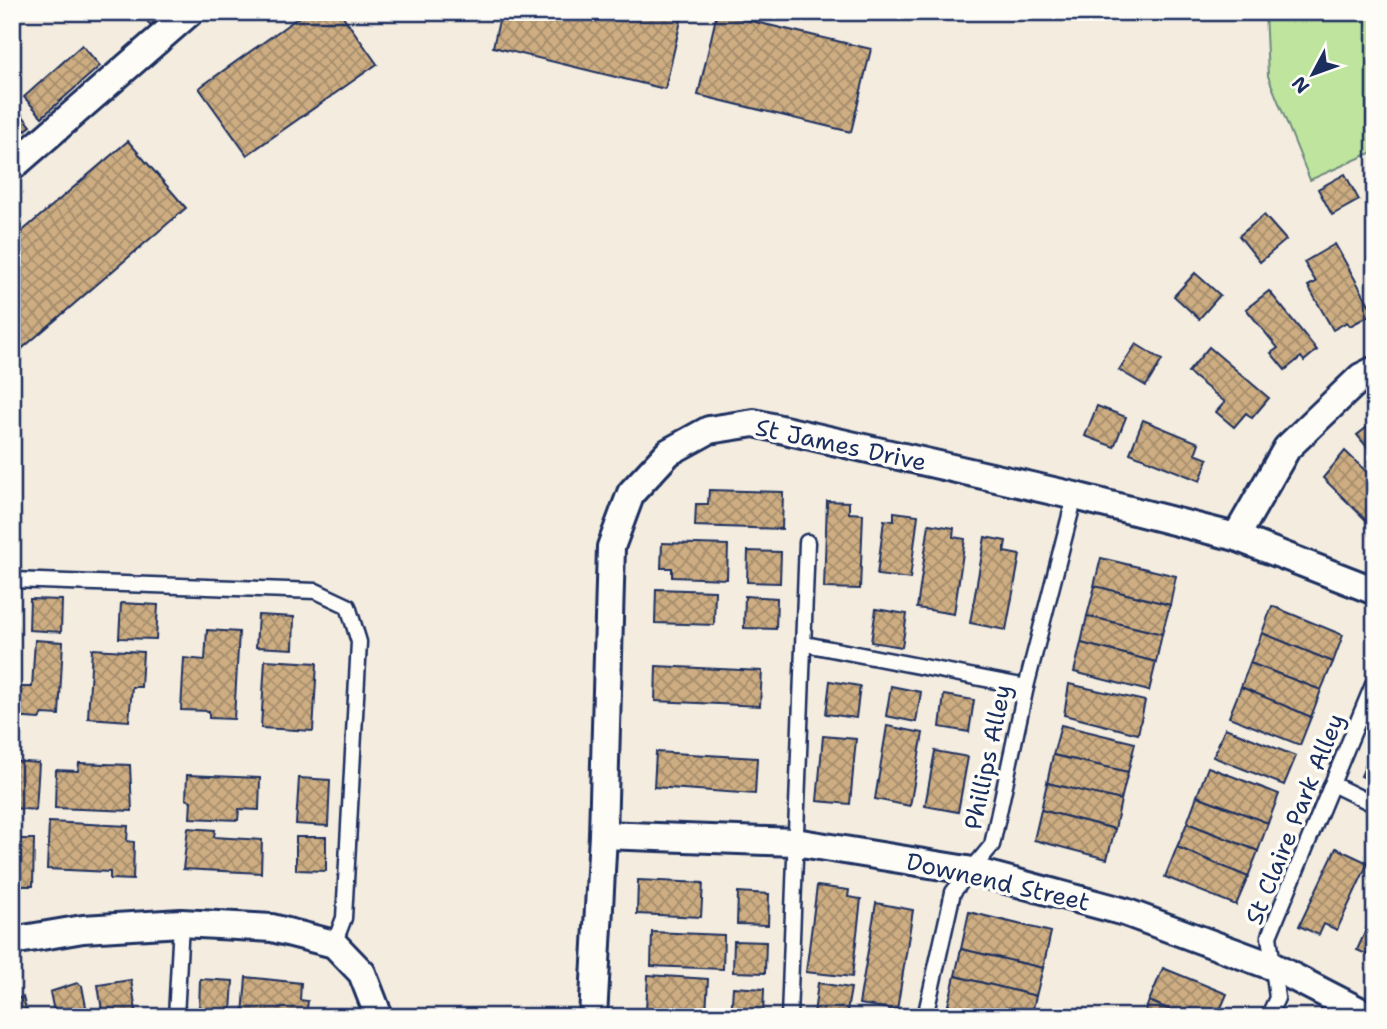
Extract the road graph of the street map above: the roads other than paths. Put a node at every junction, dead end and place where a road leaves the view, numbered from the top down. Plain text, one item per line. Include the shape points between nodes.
1 (191, 12) edge
2 (12, 167) edge
3 (1375, 370) edge
4 (1075, 496) junction
5 (1236, 537) junction
6 (807, 542) dead end
7 (12, 580) edge
8 (1375, 591) edge
9 (805, 644) junction
10 (1375, 680) edge
11 (1026, 687) junction
12 (1332, 784) junction
13 (1375, 804) edge
14 (603, 835) junction
15 (794, 842) junction
16 (973, 871) junction
17 (181, 923) junction
18 (12, 941) edge
19 (334, 944) junction
20 (1275, 967) junction
21 (176, 1017) edge
22 (375, 1017) edge
23 (593, 1017) edge
24 (789, 1017) edge
25 (925, 1017) edge
26 (1269, 1017) edge
27 (1371, 1017) edge

1 - 2 street
3 - 5 street via 1361,377 1287,448
4 - 5 street, St James Drive
4 - 11 lane, Phillips Alley
4 - 14 street, St James Drive via 754,423 709,430 669,452 631,493 611,547
5 - 8 street, St James Drive
6 - 9 lane
7 - 19 lane via 316,592 348,606 359,642 344,912
9 - 11 lane
9 - 15 lane
10 - 12 lane, St Claire Park Alley
11 - 16 lane, Phillips Alley via 992,845
12 - 13 lane
12 - 20 lane, St Claire Park Alley via 1269,936
14 - 15 street, Downend Street
14 - 23 street, St James Drive
15 - 16 street, Downend Street
15 - 24 lane
16 - 20 street, Downend Street via 1125,912
16 - 25 lane, Phillips Alley via 953,892
17 - 18 street via 83,929
17 - 19 street via 272,928
17 - 21 lane
19 - 22 street via 362,973
20 - 26 lane, St Claire Park Alley via 1277,998
20 - 27 street, Downend Street

